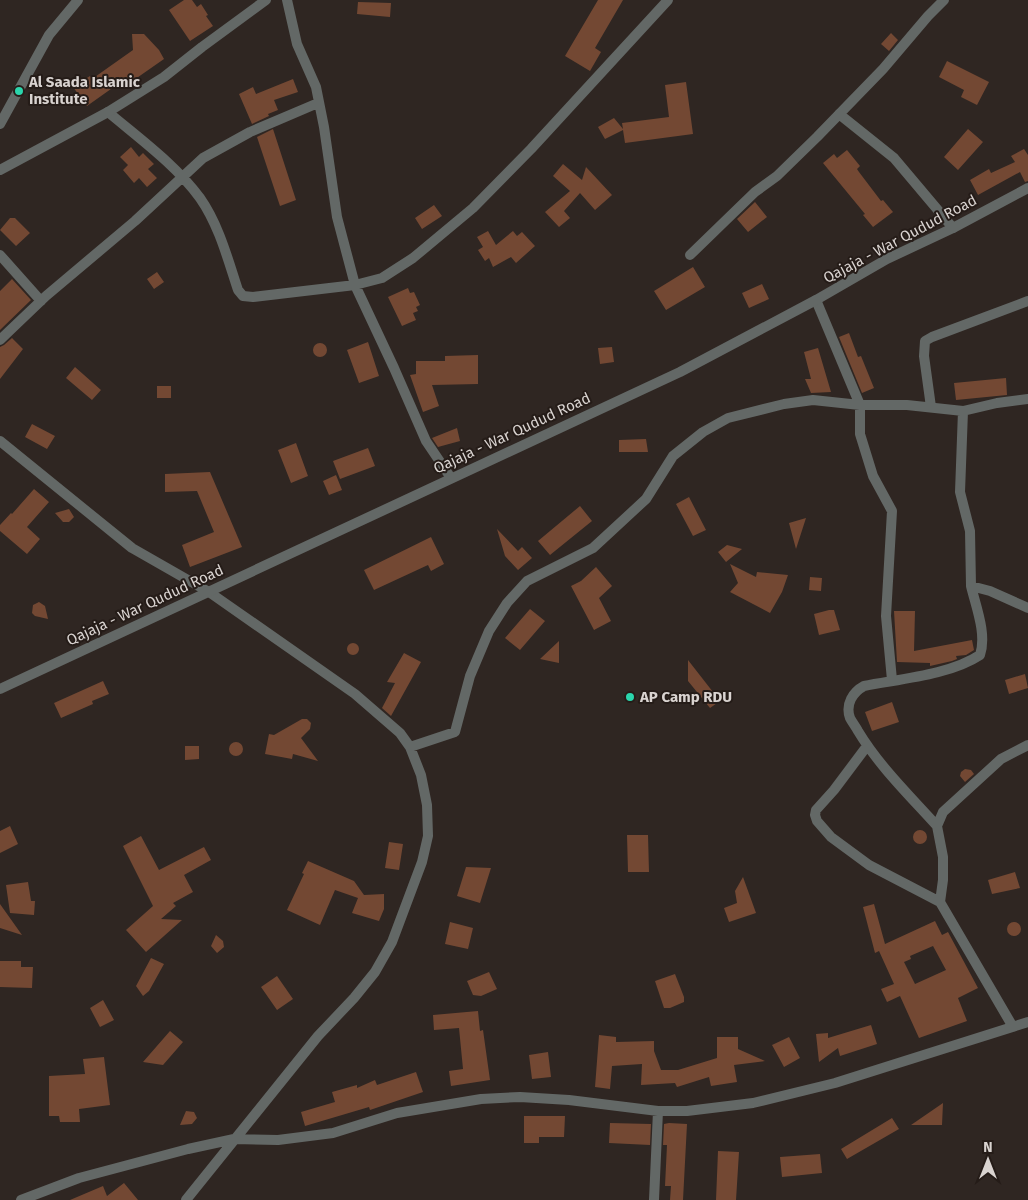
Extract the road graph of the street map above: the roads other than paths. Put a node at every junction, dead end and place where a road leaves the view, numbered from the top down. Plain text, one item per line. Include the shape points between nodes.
1 (78, 0) edge
2 (266, 0) edge
3 (287, 0) edge
4 (668, 0) edge
5 (944, 0) edge
6 (318, 103) junction
7 (108, 112) junction
8 (839, 114) junction
9 (0, 124) edge
10 (0, 170) edge
11 (183, 177) junction
12 (1028, 188) edge
13 (954, 228) junction
14 (0, 255) edge
15 (690, 255) dead end
16 (355, 285) junction
17 (816, 300) junction
18 (41, 301) junction
19 (1028, 301) edge
20 (0, 340) edge
21 (1028, 400) edge
22 (860, 405) junction
23 (931, 407) junction
24 (963, 411) junction
25 (0, 441) edge
26 (451, 478) junction
27 (971, 586) junction
28 (208, 592) junction
29 (1028, 608) edge
30 (892, 680) junction
31 (0, 688) edge
32 (1028, 745) edge
33 (867, 746) junction
34 (410, 747) junction
35 (937, 826) junction
36 (940, 902) junction
37 (1028, 1022) edge
38 (1013, 1028) junction
39 (658, 1111) junction
40 (234, 1139) junction
41 (20, 1200) edge
42 (186, 1200) edge
43 (654, 1200) edge

1 - 9 street via 49,35
2 - 7 street via 164,77
3 - 6 street via 297,44 316,87
4 - 16 street via 473,208 405,263 382,278
5 - 8 street
6 - 11 street via 250,132 204,158
6 - 16 street via 337,217
7 - 10 street
7 - 11 street
8 - 13 street via 894,158
8 - 15 street
11 - 16 street via 201,200 216,229 243,296
11 - 18 street
12 - 13 street, Qajaja - War Qudud Road
13 - 17 street, Qajaja - War Qudud Road via 887,259
14 - 18 street
16 - 26 street via 426,441
17 - 22 street
17 - 26 street, Qajaja - War Qudud Road via 680,372
18 - 20 street
19 - 23 street via 925,341
21 - 24 street
22 - 23 street
22 - 30 street via 860,434 866,455 892,511 886,616
22 - 34 street via 813,400 784,404 728,418 703,432 673,456 646,499 593,548 527,581 507,603 489,631 470,676 455,732
23 - 24 street
24 - 27 street via 960,492 970,532
25 - 28 street via 132,548
26 - 28 street, Qajaja - War Qudud Road
27 - 29 street
27 - 30 street via 981,628 980,655 927,675
28 - 31 street, Qajaja - War Qudud Road
28 - 34 street via 355,694 400,733
30 - 33 street via 864,686 852,696 850,718
32 - 35 street via 1001,759 943,812
33 - 35 street
33 - 36 street via 816,810 817,821 831,837 869,865
34 - 40 street via 421,775 427,805 428,836 422,862 392,942 375,972
35 - 36 street via 943,857
36 - 38 street
37 - 38 street
38 - 39 street via 794,1094 718,1108
39 - 40 street via 569,1100 481,1099 397,1113 333,1133 278,1140
39 - 43 street
40 - 41 street via 146,1159
40 - 42 street

